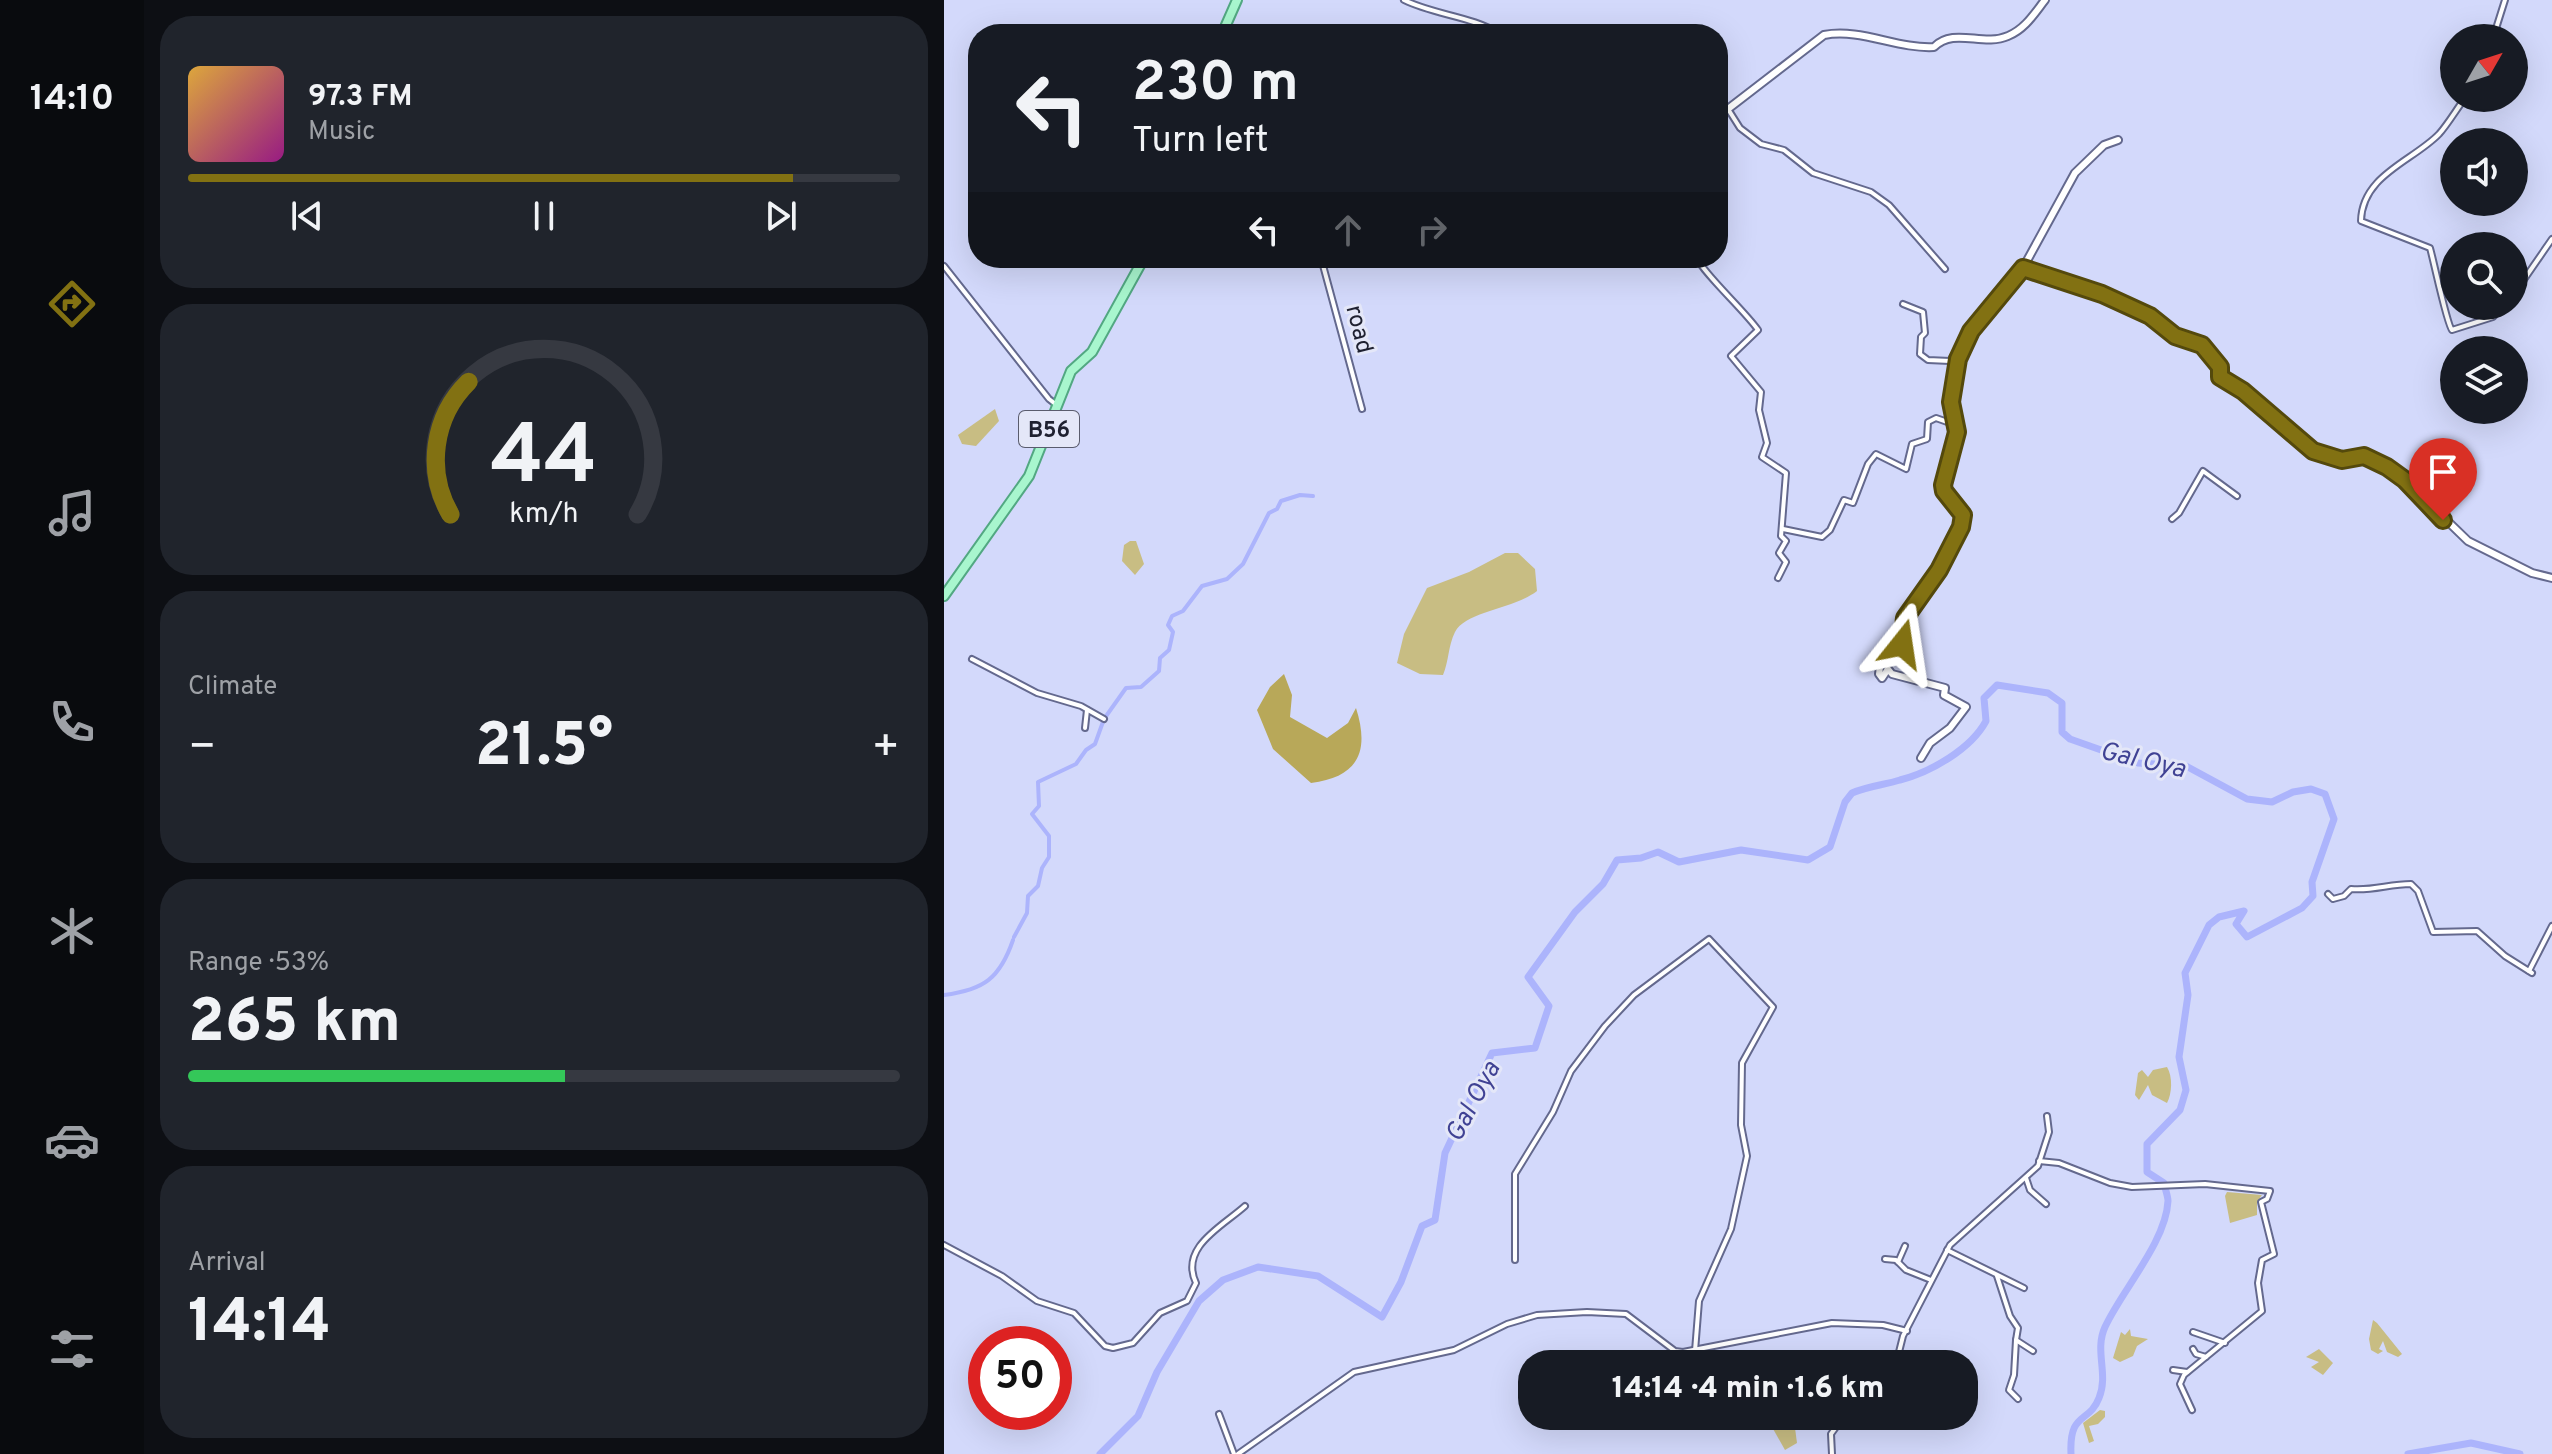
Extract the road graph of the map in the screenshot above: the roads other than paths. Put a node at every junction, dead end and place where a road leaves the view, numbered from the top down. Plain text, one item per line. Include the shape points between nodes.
1 (1237, 0) edge
2 (1404, 0) edge
3 (2045, 0) edge
4 (2505, 0) edge
5 (1226, 24) edge
6 (1477, 24) edge
7 (2497, 24) edge
8 (1728, 109) joint
9 (2455, 112) edge
10 (2118, 140) dead end
11 (2552, 239) edge
12 (944, 266) edge
13 (1138, 268) edge
14 (1324, 268) edge
15 (1705, 268) edge
16 (2023, 268) junction
17 (1945, 269) dead end
18 (2528, 274) edge
19 (2440, 281) edge
20 (1903, 304) dead end
21 (2446, 320) edge
22 (2484, 320) edge
23 (1958, 359) junction
24 (1059, 406) junction
25 (1362, 409) dead end
26 (1956, 425) junction
27 (2237, 496) dead end
28 (2172, 519) dead end
29 (1783, 529) junction
30 (1778, 578) dead end
31 (2552, 578) edge
32 (944, 596) edge
33 (972, 659) dead end
34 (1087, 710) junction
35 (1104, 719) dead end
36 (1085, 728) dead end
37 (1921, 758) dead end
38 (2328, 894) dead end
39 (2552, 926) edge
40 (2047, 1116) dead end
41 (2039, 1161) junction
42 (2026, 1178) junction
43 (2046, 1204) dead end
44 (1245, 1206) dead end
45 (944, 1245) edge
46 (1905, 1246) dead end
47 (1947, 1250) junction
48 (1885, 1259) dead end
49 (1515, 1260) dead end
50 (1898, 1262) junction
51 (1997, 1276) junction
52 (1931, 1280) junction
53 (2024, 1288) dead end
54 (1907, 1331) junction
55 (2193, 1332) dead end
56 (2016, 1340) junction
57 (2225, 1343) junction
58 (2193, 1349) dead end
59 (1674, 1350) edge
60 (1695, 1350) edge
61 (1699, 1350) edge
62 (1901, 1350) edge
63 (2033, 1351) dead end
64 (2206, 1357) junction
65 (2173, 1370) dead end
66 (2189, 1371) junction
67 (2018, 1399) dead end
68 (2192, 1410) dead end
69 (1219, 1414) dead end
70 (1834, 1430) edge
71 (1236, 1454) edge
72 (1832, 1454) edge

1 - 5 main road
2 - 6 street
3 - 8 main road via 2024,27 1993,41 1952,37 1923,47 1824,35
4 - 7 street
8 - 17 street via 1740,128 1761,144 1784,150 1813,173 1871,192 1889,205
9 - 19 street via 2438,135 2386,173 2361,221 2430,248
10 - 16 main road via 2104,145 2075,173
11 - 18 street
12 - 24 street
13 - 24 main road, B56 via 1092,352 1071,371
14 - 25 street, road
15 - 29 street via 1758,330 1731,356 1761,392 1759,410 1767,443 1762,457 1786,473
16 - 23 main road via 1971,331
16 - 31 main road via 2109,296 2150,316 2175,336 2202,345 2220,367 2220,377 2313,451 2342,460 2374,460 2405,480 2468,541
20 - 23 street via 1923,312 1920,354 1928,360
21 - 22 street via 2452,330
23 - 26 main road via 1951,402
24 - 32 main road, B56 via 1029,476
26 - 29 street via 1936,418 1928,422 1927,439 1912,444 1906,469 1876,454 1853,503 1844,500 1822,537
26 - 37 main road via 1943,485 1963,515 1961,527 1927,591 1905,618 1902,644 1881,660 1879,674 1882,678 1888,669 1945,688 1944,695 1966,707
27 - 28 street via 2203,471
29 - 30 street via 1786,541 1779,553 1786,562
33 - 34 street via 1037,693
34 - 35 street
34 - 36 street
38 - 39 street via 2333,899 2351,889 2370,892 2395,883 2411,884 2433,932 2477,931 2531,972
40 - 41 street via 2050,1125
41 - 42 street
41 - 57 street via 2062,1163 2110,1183 2270,1191 2261,1202 2274,1254 2262,1260 2262,1311
42 - 43 street via 2030,1190
42 - 47 street
44 - 45 street via 1198,1247 1192,1260 1196,1283 1187,1301 1160,1313 1133,1343 1113,1348 1074,1313 1037,1301
46 - 50 street
47 - 51 street
47 - 52 street
48 - 50 street
49 - 60 street via 1515,1174 1571,1071 1634,995 1709,939 1773,1007 1742,1063 1741,1125 1747,1156 1731,1229 1699,1301
50 - 52 street
51 - 53 street
51 - 56 street via 2018,1328
52 - 54 street
54 - 61 street via 1832,1323
54 - 62 street
55 - 57 street
56 - 63 street
56 - 67 street via 2009,1390
57 - 64 street
58 - 64 street
59 - 71 street via 1626,1314 1537,1315 1454,1350 1354,1372
64 - 66 street
65 - 66 street
66 - 68 street via 2180,1384
69 - 71 street
70 - 72 street

